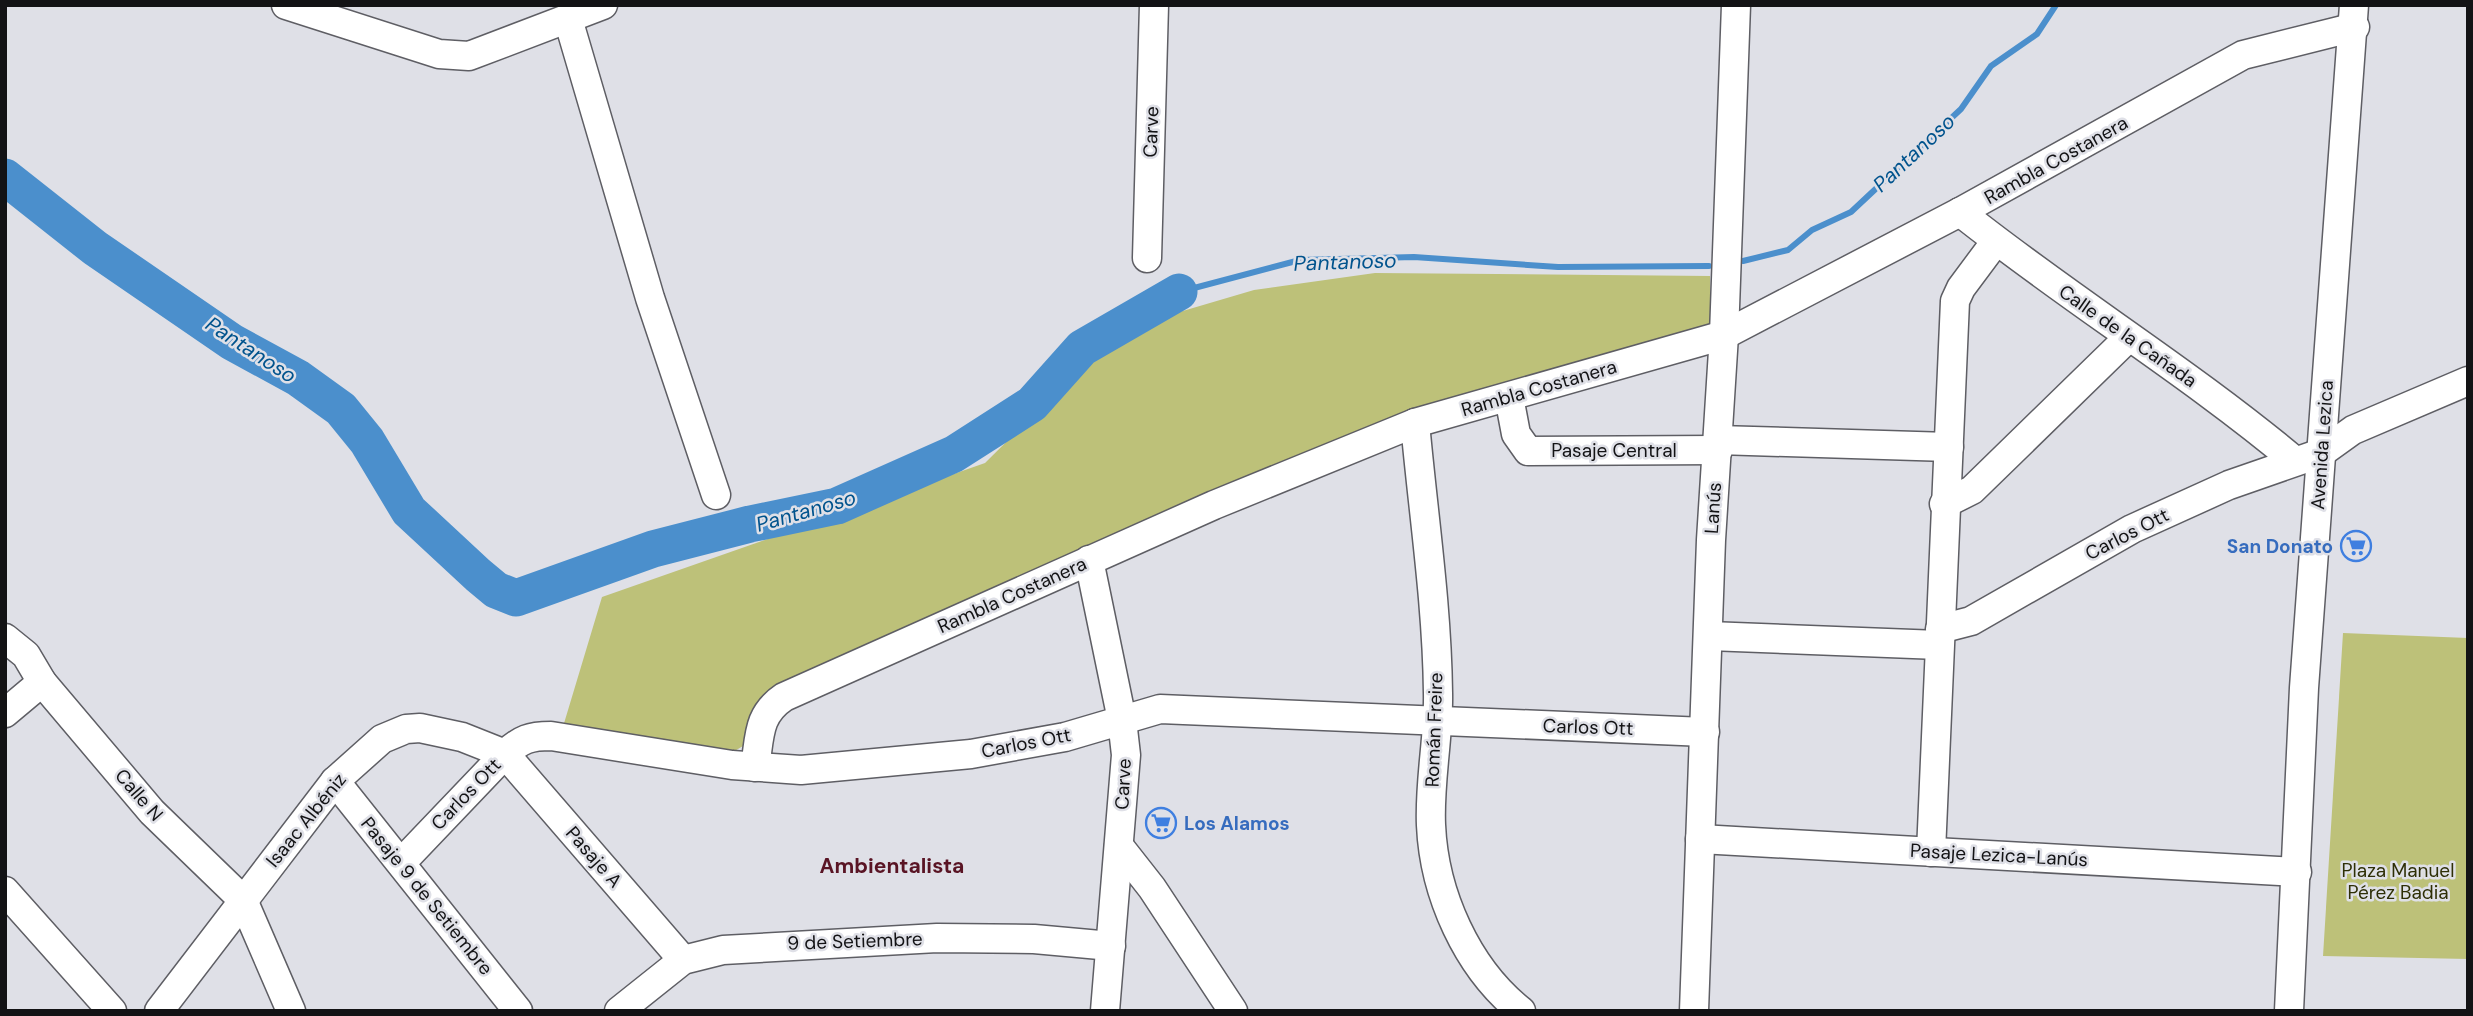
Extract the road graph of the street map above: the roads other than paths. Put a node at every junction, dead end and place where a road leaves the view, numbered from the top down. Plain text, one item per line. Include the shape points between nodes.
1 (286, 5) edge
2 (603, 5) edge
3 (1154, 5) edge
4 (1736, 5) edge
5 (2354, 16) edge
6 (568, 19) junction
7 (1960, 212) junction
8 (1996, 241) junction
9 (1147, 258) dead end
10 (1724, 335) junction
11 (2128, 338) junction
12 (2468, 381) edge
13 (1510, 397) junction
14 (1415, 423) junction
15 (1718, 445) junction
16 (1949, 447) junction
17 (2308, 457) junction
18 (716, 495) dead end
19 (1944, 504) junction
20 (1089, 560) junction
21 (1709, 636) junction
22 (1939, 637) junction
23 (5, 638) edge
24 (42, 682) junction
25 (5, 713) edge
26 (1122, 720) junction
27 (1436, 720) junction
28 (1705, 732) junction
29 (505, 754) junction
30 (755, 767) junction
31 (335, 781) junction
32 (1700, 839) junction
33 (1119, 846) junction
34 (1931, 852) junction
35 (401, 863) junction
36 (2297, 872) junction
37 (5, 891) edge
38 (243, 900) junction
39 (1111, 946) junction
40 (683, 960) junction
41 (112, 1011) edge
42 (159, 1011) edge
43 (291, 1011) edge
44 (519, 1011) edge
45 (619, 1011) edge
46 (1105, 1011) edge
47 (1233, 1011) edge
48 (1521, 1011) edge
49 (1694, 1011) edge
50 (2290, 1011) edge

1 - 6 street via 439,54 469,56
2 - 6 street
3 - 9 street, Carve
4 - 10 street, Lanús
5 - 7 street, Rambla Costanera via 2244,55
5 - 17 street, Avenida Lezica
6 - 18 street via 650,298
7 - 8 street, Calle de la Cañada
7 - 10 street, Rambla Costanera
8 - 11 street, Calle de la Cañada
8 - 16 street via 1955,301
10 - 13 street, Rambla Costanera
10 - 15 street, Lanús
11 - 17 street, Calle de la Cañada
11 - 19 street via 1972,489
12 - 17 street, Carlos Ott via 2353,430
13 - 14 street, Rambla Costanera
13 - 15 street, Pasaje Central via 1516,434 1528,451
14 - 20 street, Rambla Costanera
14 - 27 street, Román Freire via 1436,666
15 - 16 street
15 - 21 street, Lanús
16 - 19 street
17 - 22 street, Carlos Ott via 2229,485 2132,529
17 - 36 street, Avenida Lezica
19 - 22 street
20 - 26 street, Carve
20 - 30 street, Rambla Costanera via 784,697 763,719
21 - 22 street, Carlos Ott
21 - 28 street, Lanús
22 - 34 street
23 - 24 street, Calle N via 26,655
24 - 25 street
24 - 38 street, Calle N via 152,812
26 - 27 street, Carlos Ott via 1178,708
26 - 30 street, Carlos Ott via 1065,737 971,754 801,770
26 - 33 street, Carve via 1126,755
27 - 28 street, Carlos Ott
27 - 48 street, Román Freire via 1431,826 1438,876 1458,931 1480,968
28 - 32 street, Lanús
29 - 30 street, Carlos Ott via 519,740 551,736
29 - 31 street, Isaac Albéniz via 462,737 406,729 382,739
29 - 35 street, Carlos Ott
29 - 40 street, Pasaje A
31 - 35 street, Pasaje 9 de Setiembre
31 - 38 street, Isaac Albéniz
32 - 34 street, Pasaje Lezica-Lanús
32 - 49 street, Lanús
33 - 39 street, Carve
33 - 47 street via 1153,888
34 - 36 street, Pasaje Lezica-Lanús
35 - 44 street, Pasaje 9 de Setiembre
36 - 50 street, Avenida Lezica
37 - 41 street
38 - 42 street, Isaac Albéniz
38 - 43 street
39 - 40 street, 9 de Setiembre via 937,938 779,944
39 - 46 street, Carve
40 - 45 street, 9 de Setiembre

